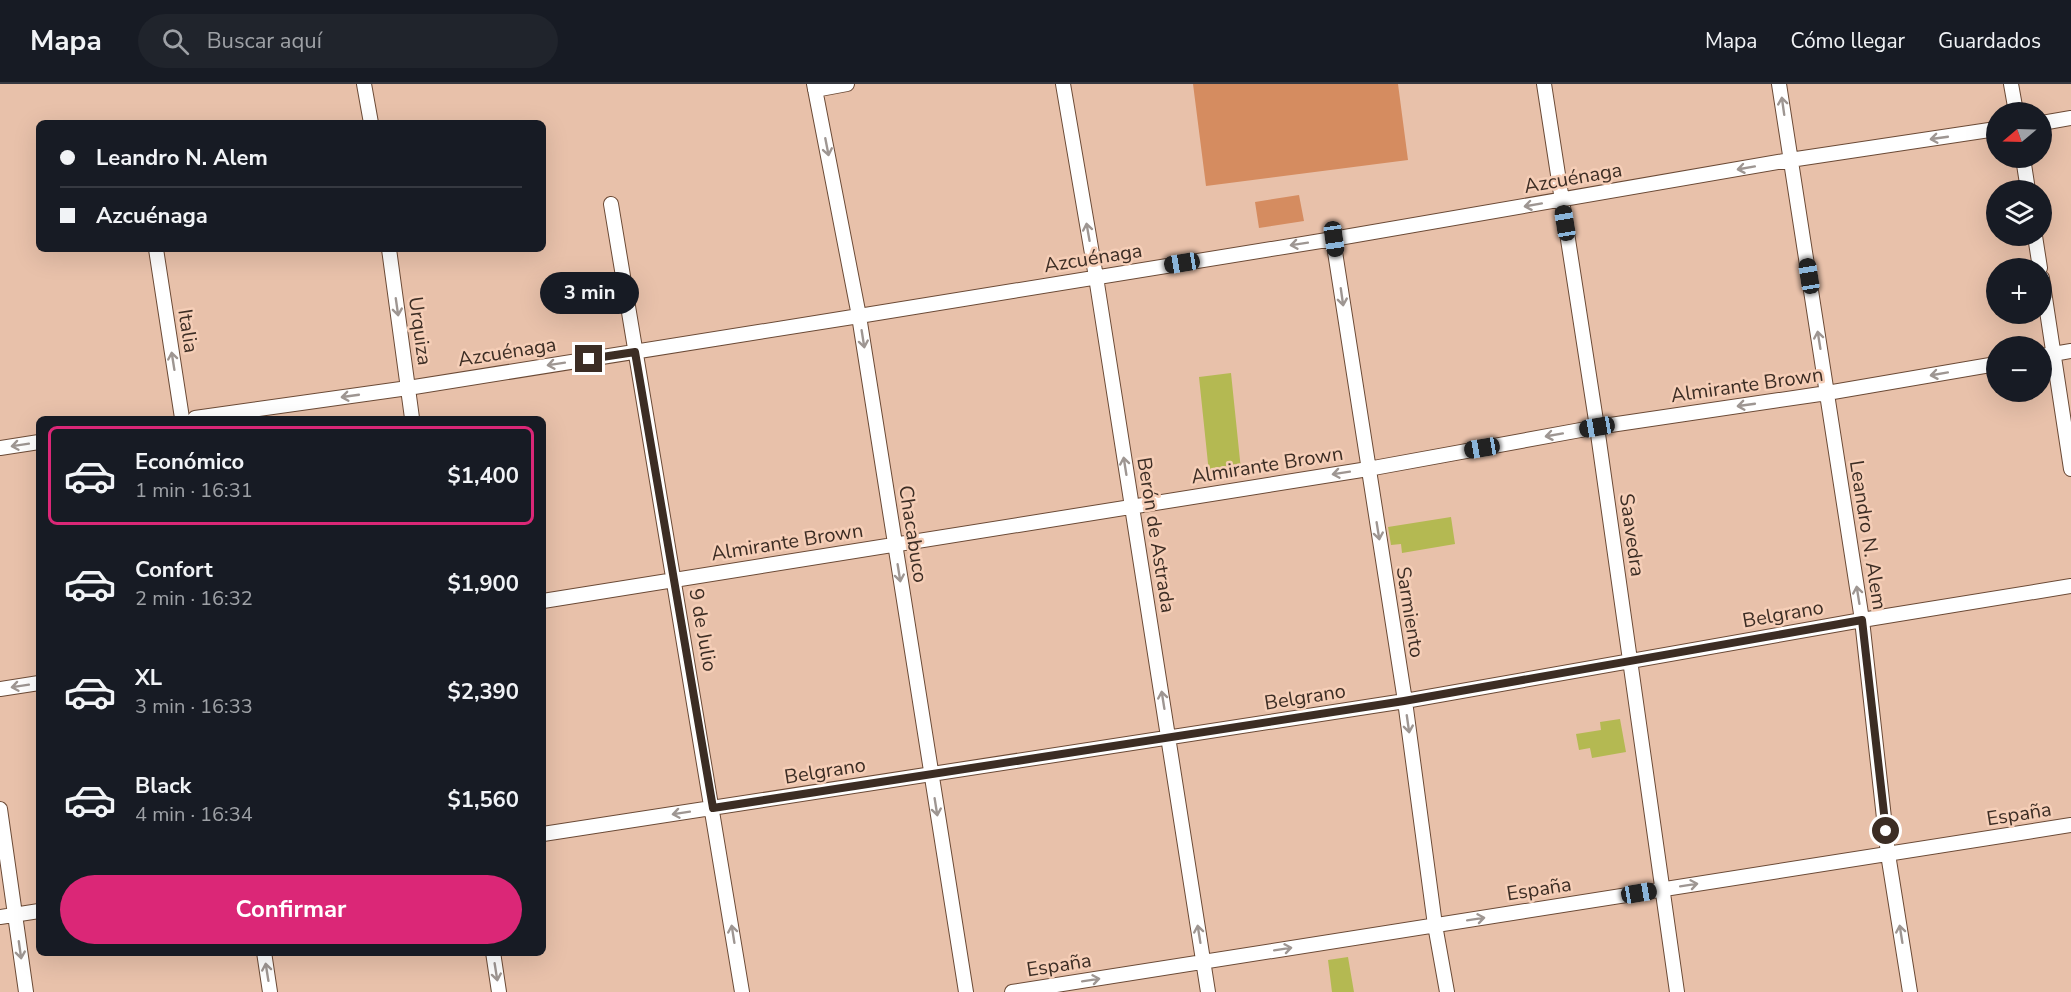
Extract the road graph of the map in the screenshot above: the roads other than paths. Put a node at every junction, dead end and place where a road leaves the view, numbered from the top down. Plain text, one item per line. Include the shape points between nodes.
1 (364, 84) edge
2 (847, 84) edge
3 (1063, 84) edge
4 (1544, 84) edge
5 (1779, 84) edge
6 (2011, 84) edge
7 (815, 87) edge
8 (2014, 102) edge
9 (2071, 118) edge
10 (370, 120) edge
11 (2052, 121) edge
12 (1986, 131) edge
13 (1790, 160) junction
14 (1562, 200) junction
15 (611, 204) dead end
16 (1334, 239) junction
17 (156, 252) edge
18 (389, 252) edge
19 (1096, 277) junction
20 (860, 316) junction
21 (2071, 351) edge
22 (635, 352) junction
23 (2052, 354) edge
24 (1986, 366) edge
25 (2052, 379) edge
26 (408, 388) junction
27 (1827, 393) junction
28 (182, 416) edge
29 (209, 416) edge
30 (412, 416) edge
31 (1597, 427) junction
32 (36, 442) edge
33 (0, 448) edge
34 (1368, 469) junction
35 (2071, 469) edge
36 (1131, 506) junction
37 (894, 545) junction
38 (675, 580) junction
39 (2071, 586) edge
40 (546, 601) edge
41 (1862, 620) junction
42 (1630, 662) junction
43 (36, 683) edge
44 (0, 689) edge
45 (1404, 701) junction
46 (1169, 737) junction
47 (931, 774) junction
48 (713, 808) junction
49 (0, 809) edge
50 (2071, 825) edge
51 (546, 834) edge
52 (1888, 854) junction
53 (1662, 890) junction
54 (36, 912) edge
55 (15, 915) junction
56 (0, 917) edge
57 (1435, 925) junction
58 (265, 956) edge
59 (494, 956) edge
60 (1203, 962) junction
61 (26, 992) edge
62 (270, 992) edge
63 (500, 992) edge
64 (742, 992) edge
65 (966, 992) edge
66 (1012, 992) edge
67 (1209, 992) edge
68 (1447, 992) edge
69 (1677, 992) edge
70 (1911, 992) edge

1 - 10 street
2 - 7 street
19 -> 3 street, Berón de Astrada
4 - 14 street, Saavedra
13 -> 5 street, Leandro N. Alem
6 - 8 street
7 -> 20 street, Chacabuco
9 - 11 street
12 -> 13 street, Azcuénaga
13 -> 14 street, Azcuénaga
27 -> 13 street, Leandro N. Alem
14 -> 16 street, Azcuénaga
14 - 31 street, Saavedra
15 - 22 street, 9 de Julio
16 -> 19 street, Azcuénaga
16 -> 34 street, Sarmiento
28 -> 17 street, Italia
18 -> 26 street, Urquiza
19 - 20 street, Azcuénaga
36 -> 19 street, Berón de Astrada
20 - 22 street, Azcuénaga
20 -> 37 street, Chacabuco
21 - 23 street
22 -> 26 street, Azcuénaga
22 - 38 street, 9 de Julio
24 -> 27 street, Almirante Brown
25 - 35 street
26 -> 29 street, Azcuénaga
26 - 30 street, Urquiza
27 -> 31 street, Almirante Brown
41 -> 27 street, Leandro N. Alem
31 -> 34 street, Almirante Brown
31 - 42 street, Saavedra
32 -> 33 street
34 -> 36 street, Almirante Brown
34 -> 45 street, Sarmiento
36 - 37 street, Almirante Brown
46 -> 36 street, Berón de Astrada
37 - 38 street, Almirante Brown
37 -> 47 street, Chacabuco
38 - 40 street, Almirante Brown
38 - 48 street, 9 de Julio
39 - 41 street, Belgrano
41 - 42 street, Belgrano
41 - 52 street, Leandro N. Alem
42 - 45 street, Belgrano
42 - 53 street, Saavedra
43 -> 44 street
45 - 46 street, Belgrano
45 -> 57 street, Sarmiento
46 - 47 street, Belgrano
60 -> 46 street, Berón de Astrada
47 - 48 street, Belgrano
47 -> 65 street, Chacabuco
48 -> 51 street, Belgrano
64 -> 48 street, 9 de Julio
49 - 55 street
50 - 52 street, España
53 -> 52 street, España
70 -> 52 street, Leandro N. Alem
57 -> 53 street, España
53 - 69 street, Saavedra
54 - 55 street
55 - 56 street
55 -> 61 street
60 -> 57 street, España
57 - 68 street, Sarmiento
62 -> 58 street
59 -> 63 street
66 -> 60 street, España
60 - 67 street, Berón de Astrada

